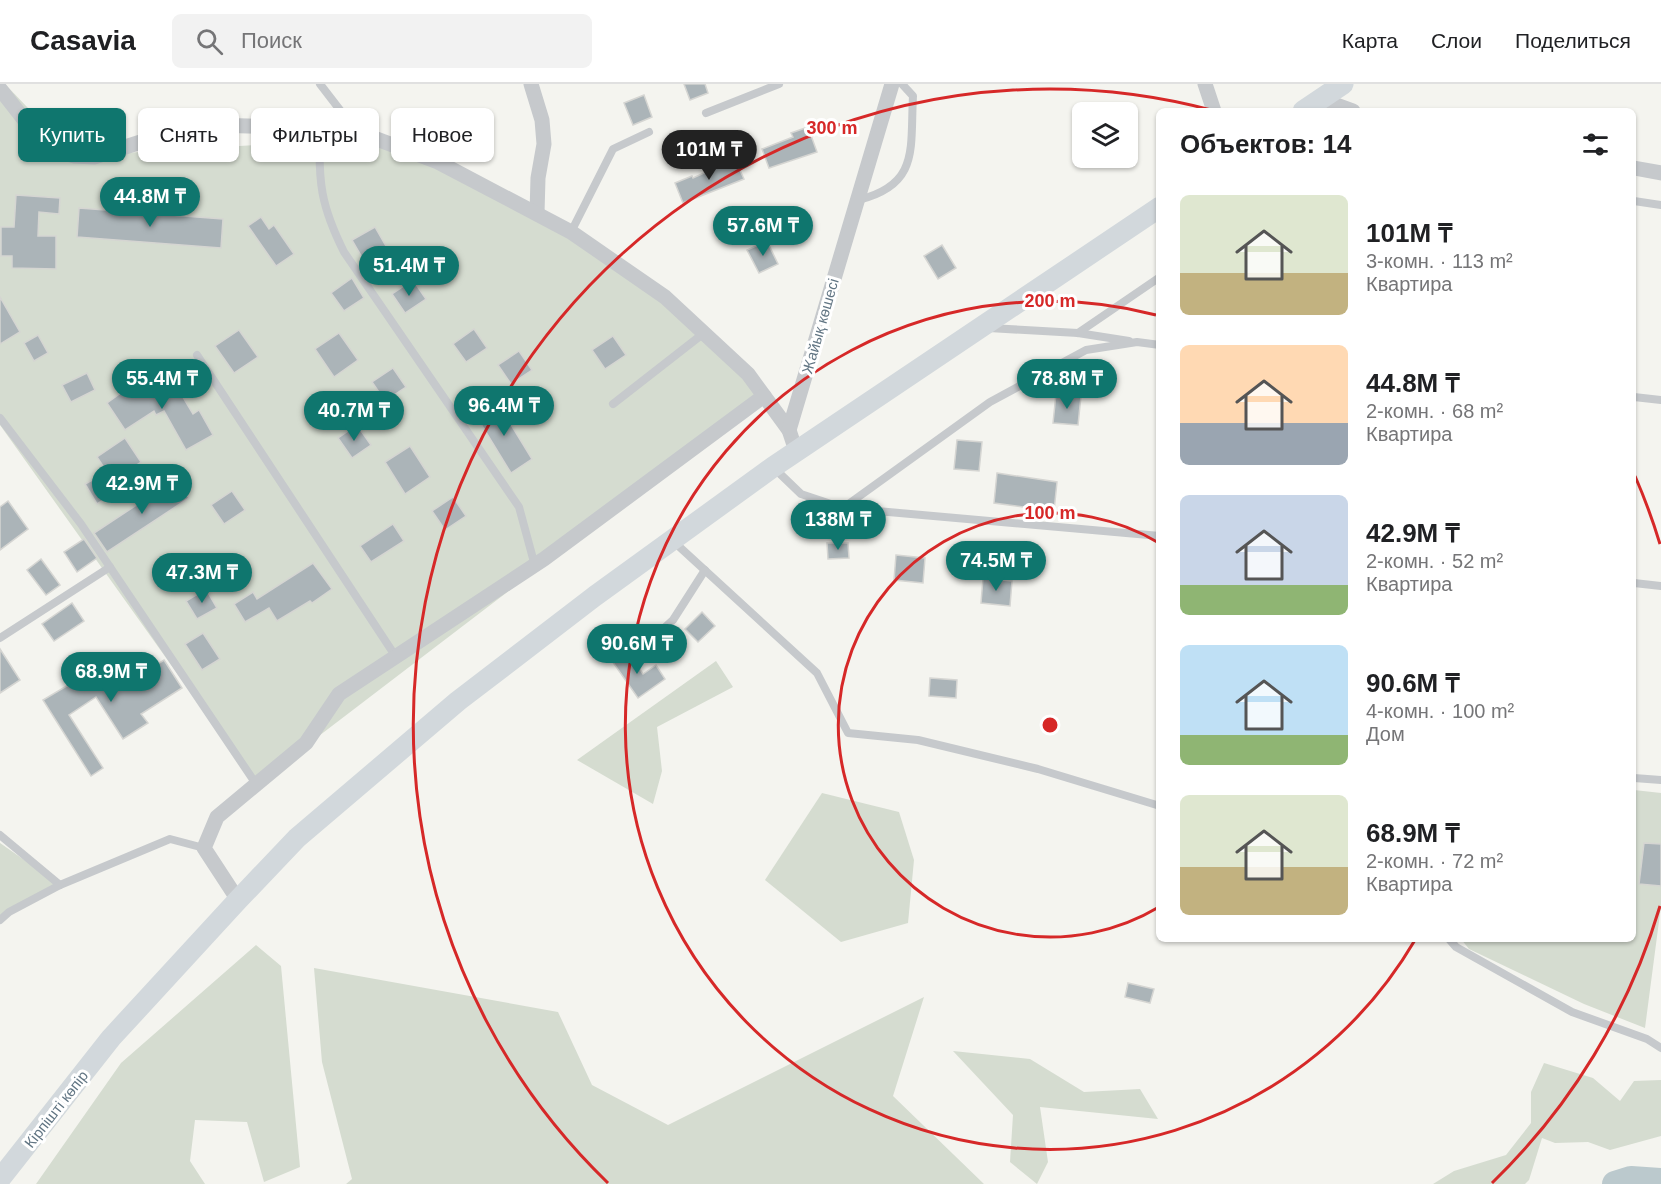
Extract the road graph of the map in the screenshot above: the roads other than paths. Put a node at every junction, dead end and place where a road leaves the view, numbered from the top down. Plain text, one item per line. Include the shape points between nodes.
1 (320, 84) edge
2 (531, 84) edge
3 (779, 84) edge
4 (892, 84) edge
5 (902, 84) edge
6 (1205, 84) edge
7 (1343, 84) edge
8 (0, 88) edge
9 (1311, 105) edge
10 (338, 108) edge
11 (1213, 108) edge
12 (1332, 108) edge
13 (706, 113) dead end
14 (251, 126) edge
15 (649, 132) dead end
16 (379, 140) edge
17 (318, 162) edge
18 (1636, 168) edge
19 (1661, 173) edge
20 (857, 200) junction
21 (1636, 201) edge
22 (1661, 205) edge
23 (1156, 210) edge
24 (537, 213) junction
25 (571, 232) junction
26 (1156, 280) edge
27 (981, 327) junction
28 (704, 333) junction
29 (1078, 333) junction
30 (1137, 342) junction
31 (1156, 344) edge
32 (197, 355) dead end
33 (764, 396) junction
34 (1636, 397) edge
35 (1661, 400) edge
36 (613, 404) dead end
37 (0, 418) edge
38 (789, 430) junction
39 (796, 452) junction
40 (773, 467) junction
41 (843, 508) junction
42 (1156, 536) edge
43 (673, 540) junction
44 (535, 566) junction
45 (110, 567) junction
46 (705, 570) junction
47 (1636, 583) edge
48 (1661, 586) edge
49 (0, 638) edge
50 (640, 650) dead end
51 (396, 657) junction
52 (1636, 778) edge
53 (1661, 780) edge
54 (256, 784) junction
55 (1156, 805) edge
56 (0, 835) edge
57 (204, 848) junction
58 (60, 885) junction
59 (237, 900) junction
60 (0, 920) edge
61 (1452, 942) edge
62 (1661, 1048) edge
63 (0, 1179) edge

1 - 10 lane
2 - 24 street via 542,120 544,144
3 - 13 lane
4 - 20 street, Жайық көшесі
5 - 20 lane via 913,96 908,165 897,182 876,195
6 - 11 street
7 - 9 main road
8 - 14 street via 49,147 74,156 94,158 172,132 214,125
9 - 12 street
15 - 25 lane via 613,149
16 - 24 street via 438,162
17 - 44 lane via 327,217 344,252 519,507
18 - 19 street
20 - 38 street, Жайық көшесі
21 - 22 lane
23 - 27 main road, Кірпішті көпір
24 - 25 street
25 - 28 street via 665,297
26 - 29 lane
27 - 29 lane
27 - 39 main road, Кірпішті көпір
28 - 33 street via 748,374
28 - 36 lane
29 - 30 lane
30 - 31 lane
30 - 41 lane via 1086,350 990,402
32 - 51 lane
33 - 38 street
33 - 44 street
34 - 35 lane
37 - 45 lane
38 - 39 street
39 - 40 main road, Кірпішті көпір
40 - 41 lane via 801,494
40 - 43 main road, Кірпішті көпір
41 - 42 lane
43 - 46 lane
43 - 59 main road, Кірпішті көпір via 458,701 297,838
44 - 51 street
45 - 49 lane
45 - 54 lane
46 - 50 lane via 673,620
46 - 55 lane via 817,673 848,733 929,742 1038,769
47 - 48 lane
51 - 54 street via 339,694 306,743
52 - 53 lane
54 - 57 street via 217,817
56 - 58 lane
57 - 58 lane via 170,839
57 - 59 street
58 - 60 lane
59 - 63 main road, Кірпішті көпір via 111,1038
61 - 62 lane via 1572,1012 1647,1039

